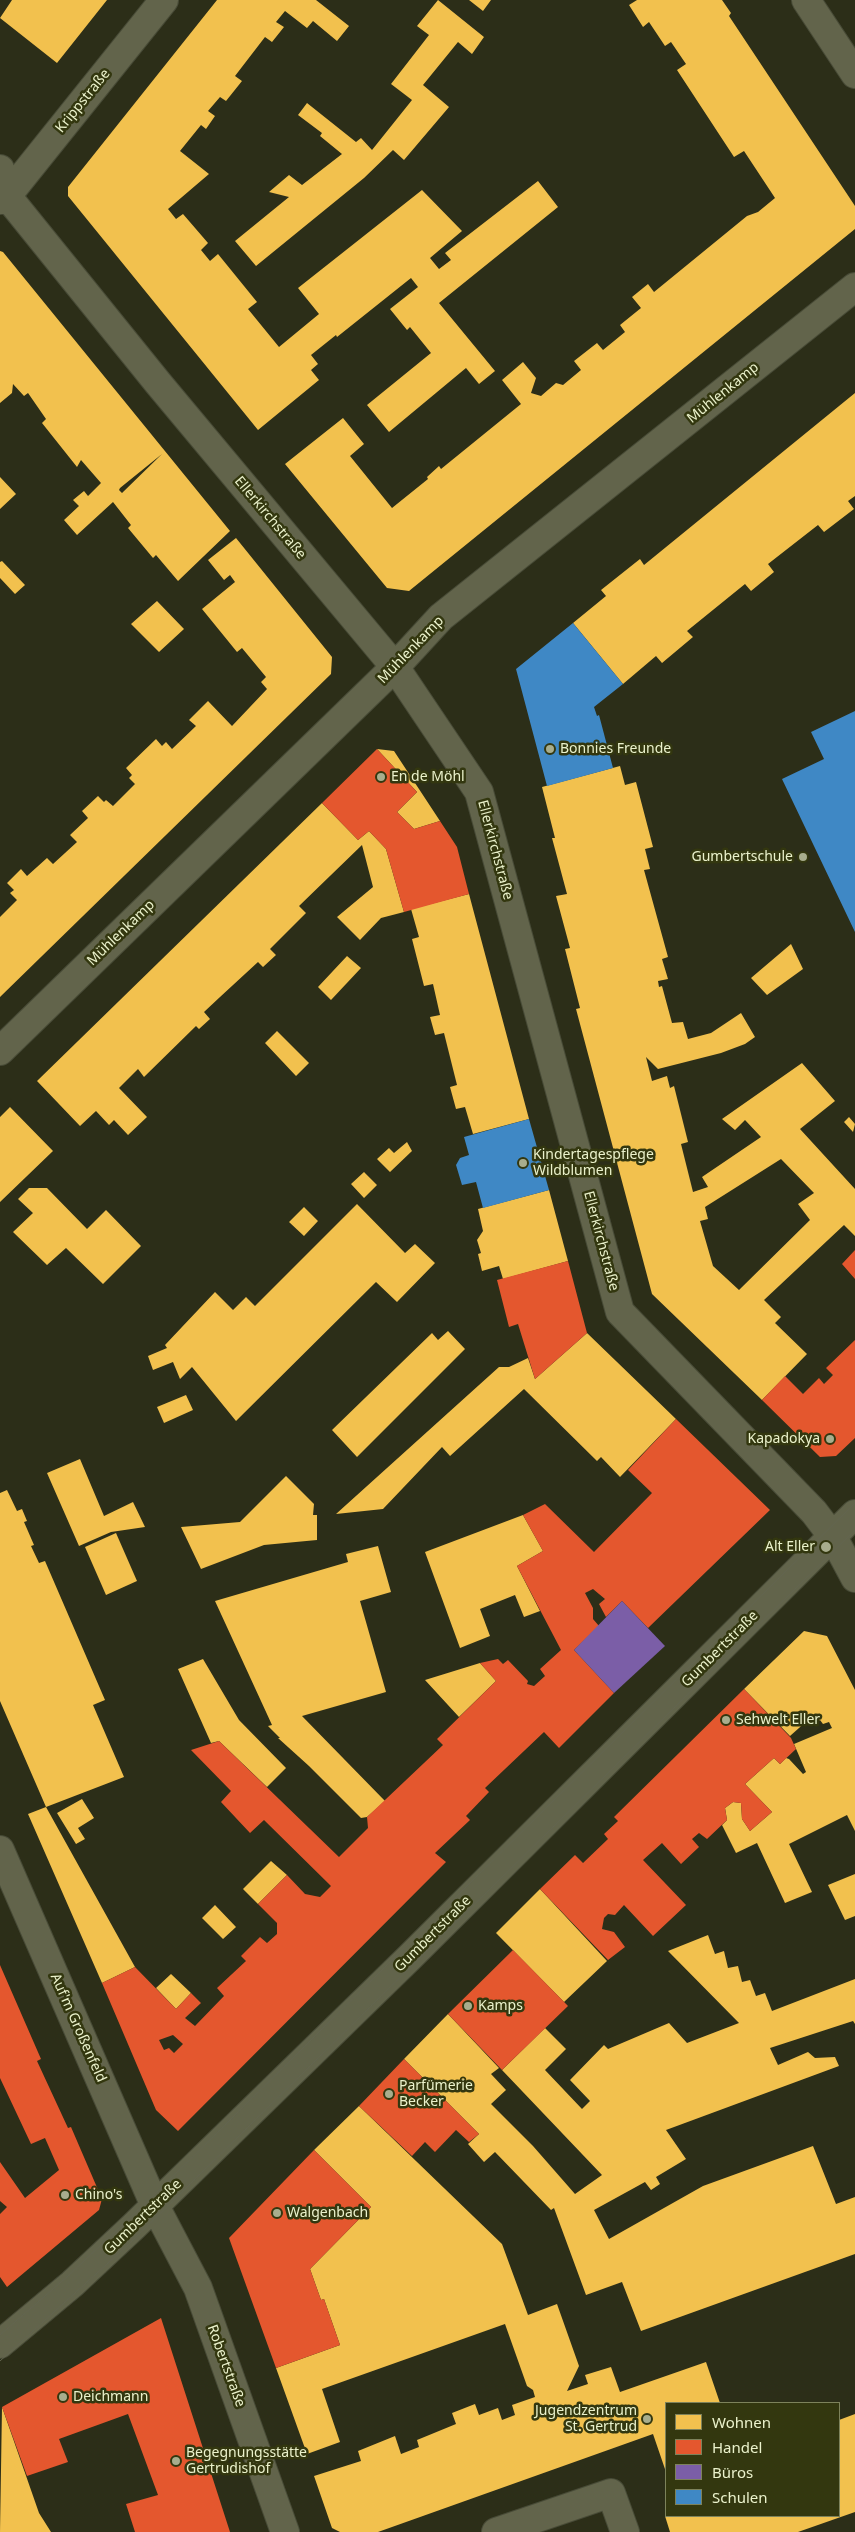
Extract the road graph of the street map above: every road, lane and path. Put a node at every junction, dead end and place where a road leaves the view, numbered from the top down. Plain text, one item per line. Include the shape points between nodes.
1 (164, 0) edge
2 (806, 0) edge
3 (855, 74) edge
4 (0, 169) edge
5 (3, 198) edge
6 (855, 287) edge
7 (395, 667) junction
8 (0, 1051) edge
9 (855, 1514) edge
10 (833, 1537) junction
11 (855, 1578) edge
12 (0, 1850) edge
13 (155, 2206) junction
14 (0, 2344) edge
15 (286, 2532) edge
16 (496, 2532) edge
17 (625, 2532) edge

1 - 5 street, Krippstraße
2 - 3 street
4 - 5 street, Ellerkirchstraße
5 - 7 street, Ellerkirchstraße
6 - 7 street, Mühlenkamp via 441,617
7 - 8 street, Mühlenkamp
7 - 10 street, Ellerkirchstraße via 479,792 620,1312 794,1490
9 - 10 street, Gumbertstraße
10 - 11 street, Ellerkirchstraße
10 - 13 street, Gumbertstraße
12 - 13 street, Auf'm Großenfeld
13 - 14 street, Gumbertstraße via 72,2284
13 - 15 street, Robertstraße via 198,2288
16 - 17 street via 611,2493

